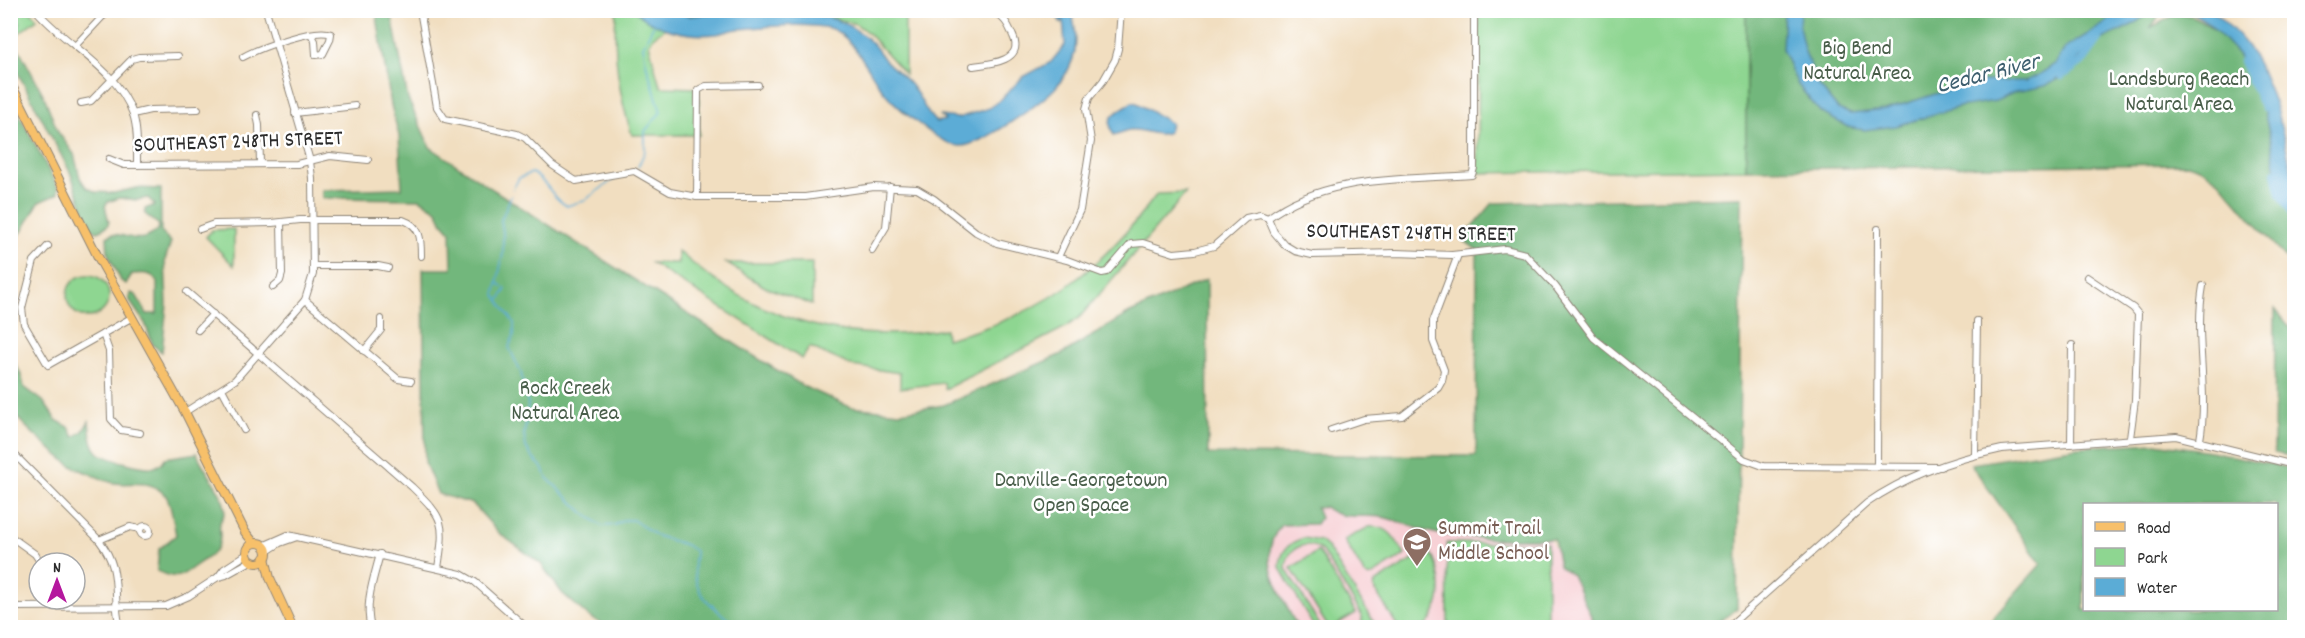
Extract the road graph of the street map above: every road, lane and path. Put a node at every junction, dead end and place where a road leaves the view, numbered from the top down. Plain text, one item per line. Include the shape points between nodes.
1 (36, 10) edge
2 (111, 10) edge
3 (266, 10) edge
4 (420, 10) edge
5 (993, 10) edge
6 (1121, 10) edge
7 (1474, 10) edge
8 (311, 34) dead end
9 (276, 43) junction
10 (75, 46) junction
11 (178, 56) dead end
12 (243, 57) dead end
13 (973, 66) dead end
14 (112, 80) junction
15 (10, 82) edge
16 (758, 85) dead end
17 (81, 103) dead end
18 (355, 106) dead end
19 (198, 109) dead end
20 (295, 113) junction
21 (133, 114) junction
22 (256, 115) dead end
23 (109, 159) dead end
24 (368, 160) dead end
25 (310, 161) junction
26 (260, 164) junction
27 (137, 165) junction
28 (890, 187) junction
29 (696, 197) junction
30 (1268, 218) junction
31 (313, 220) junction
32 (281, 223) junction
33 (200, 229) dead end
34 (1878, 229) dead end
35 (48, 246) dead end
36 (872, 250) dead end
37 (1458, 255) junction
38 (421, 256) dead end
39 (1058, 257) junction
40 (313, 266) junction
41 (387, 268) dead end
42 (2087, 278) dead end
43 (2203, 286) dead end
44 (273, 287) dead end
45 (188, 292) dead end
46 (305, 300) junction
47 (213, 314) junction
48 (131, 318) junction
49 (381, 320) dead end
50 (1977, 321) dead end
51 (198, 330) dead end
52 (104, 334) junction
53 (2072, 345) dead end
54 (364, 351) junction
55 (260, 353) junction
56 (411, 381) dead end
57 (222, 389) junction
58 (184, 412) junction
59 (244, 429) dead end
60 (1331, 430) dead end
61 (140, 433) dead end
62 (2130, 438) junction
63 (2200, 440) junction
64 (2071, 444) junction
65 (10, 450) edge
66 (1975, 455) junction
67 (1877, 465) junction
68 (2295, 465) edge
69 (1941, 466) junction
70 (140, 529) dead end
71 (10, 536) edge
72 (99, 540) junction
73 (30, 551) edge
74 (256, 553) junction
75 (380, 554) junction
76 (438, 567) junction
77 (87, 606) edge
78 (118, 606) junction
79 (10, 607) edge
80 (27, 607) edge
81 (120, 627) edge
82 (293, 627) edge
83 (372, 627) edge
84 (527, 627) edge
85 (1727, 627) edge

1 - 10 street
2 - 10 street
3 - 9 street
4 - 29 street via 440,114 445,119 517,134 576,181 634,171 670,192
5 - 13 street via 1005,18 1016,49 999,62
6 - 39 street via 1115,60 1089,98 1086,109 1090,141 1080,210
7 - 30 street via 1472,175 1358,183 1315,192 1285,205
8 - 9 street
9 - 12 street
9 - 20 street
10 - 14 street
11 - 14 street via 136,57
14 - 17 street via 91,101
14 - 21 street
15 - 48 main road
16 - 29 street via 700,88
18 - 20 street
19 - 21 street
20 - 25 street
21 - 27 street
22 - 26 street
23 - 27 street, SOUTHEAST 248TH STREET via 118,164
24 - 25 street, SOUTHEAST 248TH STREET via 330,156
25 - 26 street, SOUTHEAST 248TH STREET
25 - 31 street
26 - 27 street, SOUTHEAST 248TH STREET
28 - 29 street via 805,197
28 - 36 street via 886,226
28 - 39 street via 925,192 976,232 997,243
30 - 37 street, SOUTHEAST 248TH STREET via 1285,245 1312,255
30 - 39 street via 1246,218 1214,246 1185,253 1131,244 1102,273
31 - 32 street
31 - 38 street via 410,222 420,233
31 - 40 street
32 - 33 street via 214,224
32 - 44 street via 282,274
34 - 67 street
35 - 52 street via 34,261 22,308 24,324 48,365
37 - 60 street via 1432,321 1433,341 1444,370 1438,388 1402,416 1365,419
37 - 67 street, SOUTHEAST 248TH STREET via 1505,249 1525,254 1594,338 1744,459 1763,466
40 - 41 street
40 - 46 street
42 - 62 street via 2138,314
43 - 63 street via 2199,332 2204,386
45 - 47 street
46 - 54 street
46 - 55 street
47 - 51 street
47 - 55 street
48 - 52 street
48 - 58 main road
49 - 54 street via 381,330
50 - 66 street
52 - 61 street via 110,351 111,419 122,430
53 - 64 street
54 - 56 street via 398,380
55 - 57 street
55 - 76 street via 434,508 442,535
57 - 58 street
57 - 59 street
58 - 74 main road
62 - 63 street via 2176,436
62 - 64 street
63 - 68 street
64 - 66 street
65 - 72 street
66 - 69 street
67 - 69 street
69 - 85 street via 1899,484 1857,511
70 - 72 street via 129,527
71 - 73 street
72 - 78 street via 113,563
74 - 75 street via 297,537
74 - 78 street via 224,569 189,596 166,606
74 - 82 main road
75 - 76 street
75 - 83 street via 369,598
76 - 84 street via 468,577
77 - 78 street
78 - 81 street
79 - 80 street

